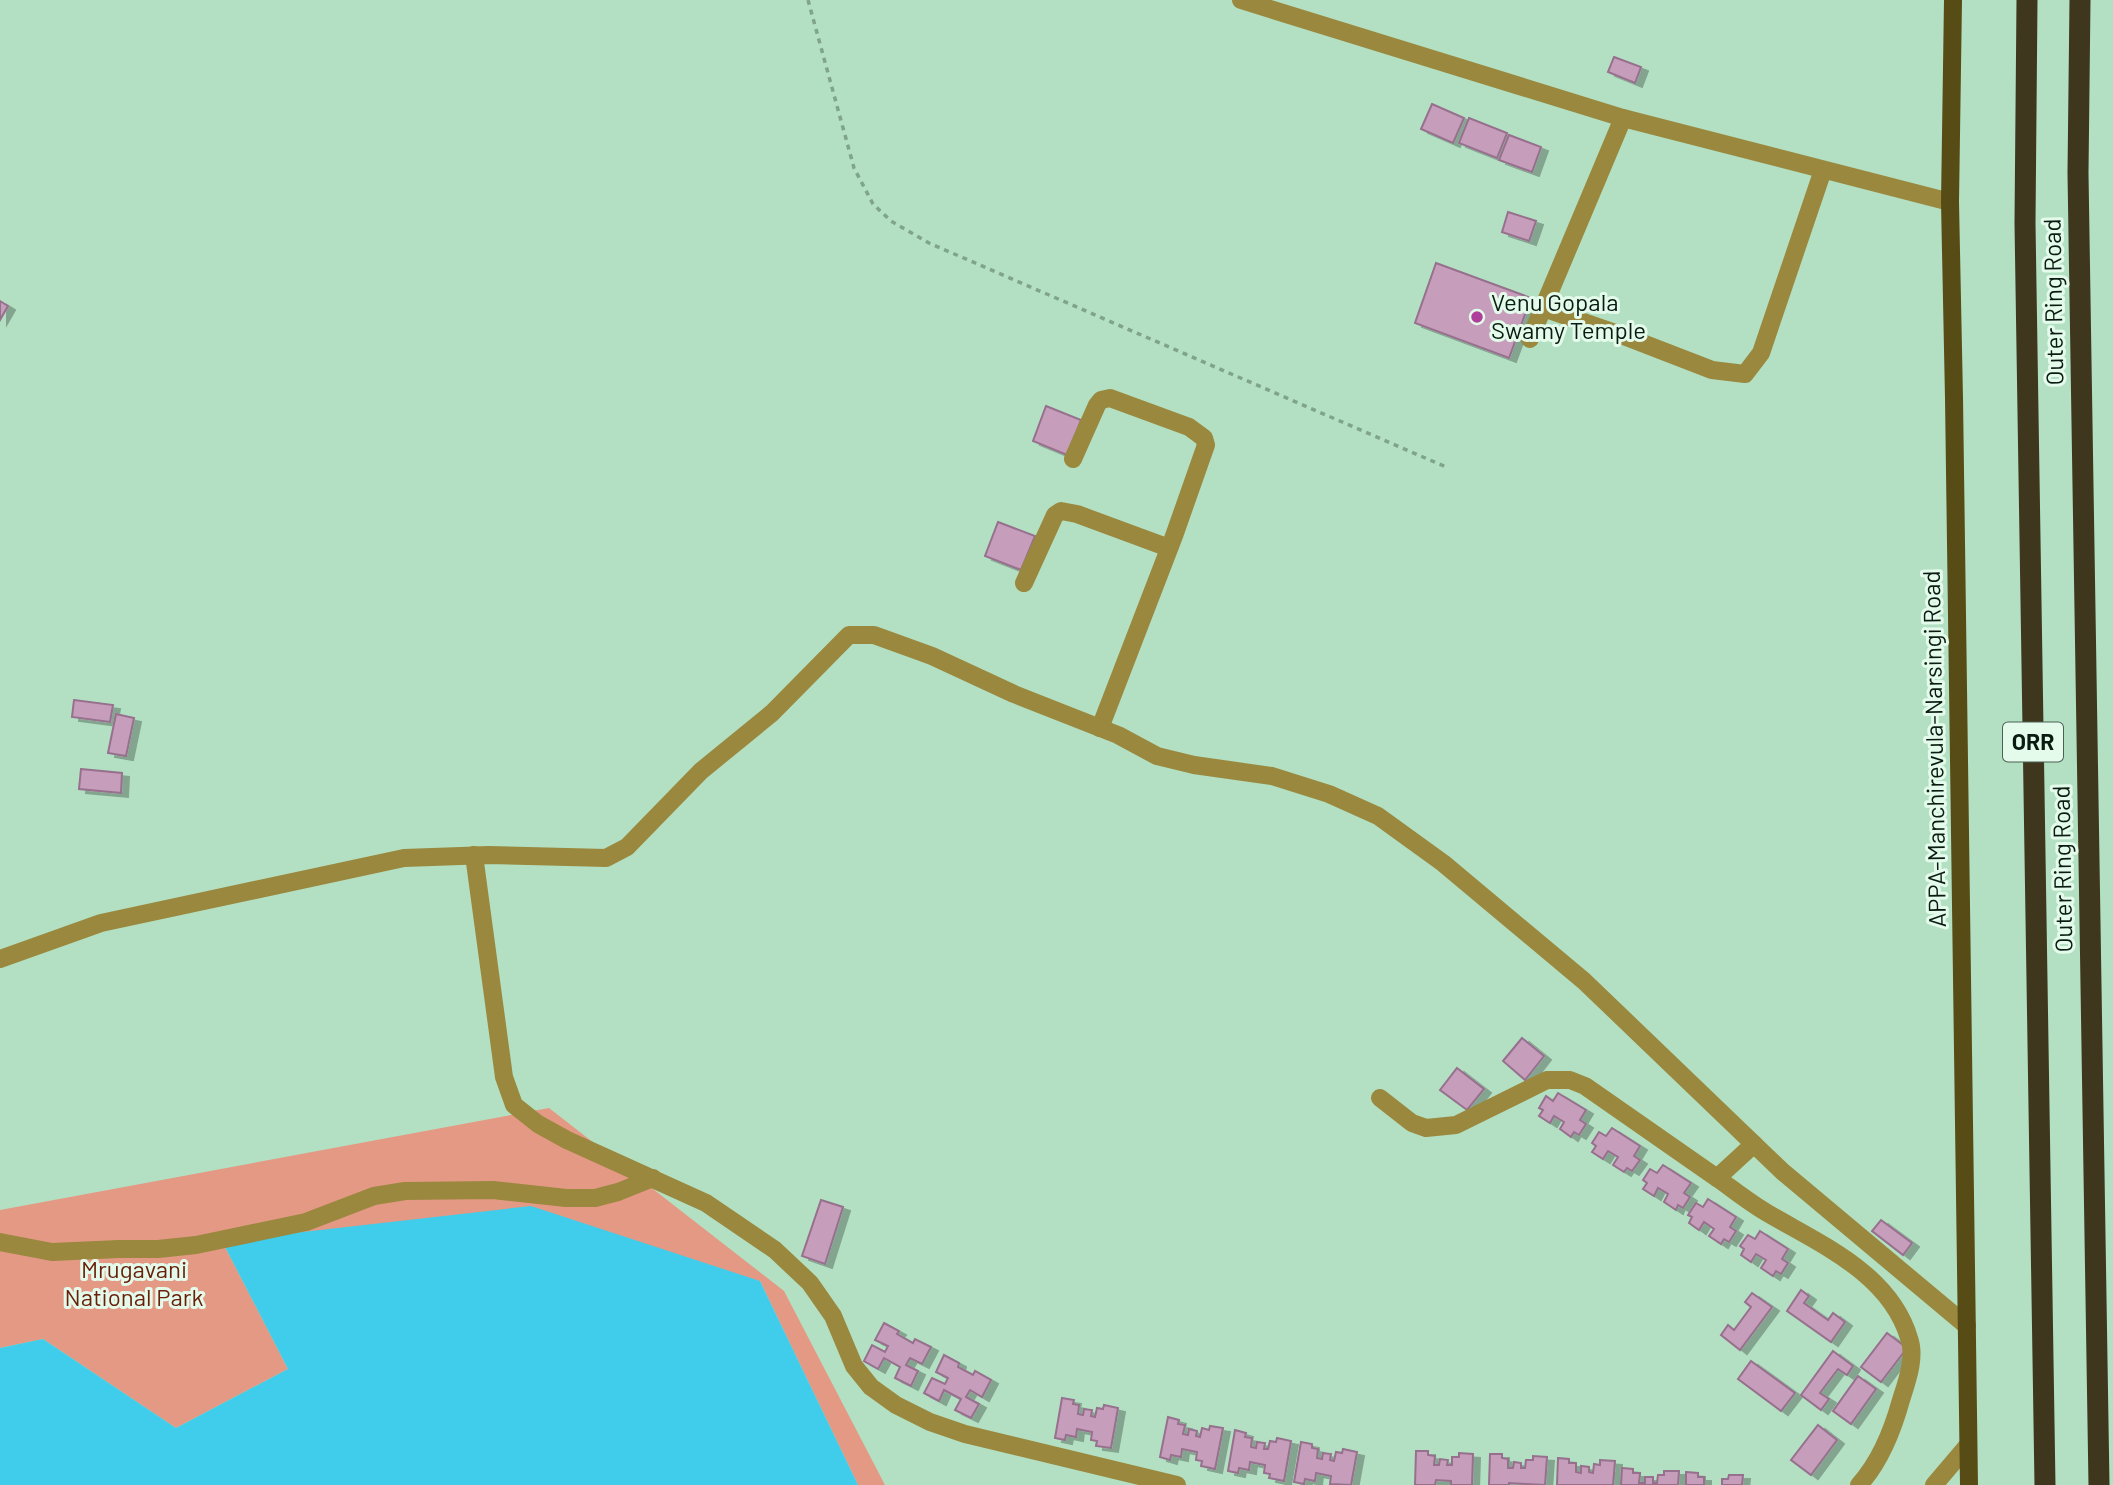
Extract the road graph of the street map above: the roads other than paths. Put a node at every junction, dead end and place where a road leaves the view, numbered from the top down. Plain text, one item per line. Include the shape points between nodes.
1 (1241, 0) edge
2 (1953, 0) edge
3 (2026, 0) edge
4 (2080, 0) edge
5 (1623, 118) junction
6 (1823, 170) junction
7 (1950, 202) junction
8 (1543, 309) junction
9 (1531, 339) dead end
10 (1073, 459) dead end
11 (1170, 548) junction
12 (1024, 583) dead end
13 (1100, 728) junction
14 (474, 855) junction
15 (0, 959) edge
16 (1380, 1098) dead end
17 (1754, 1144) junction
18 (653, 1178) junction
19 (1717, 1178) junction
20 (0, 1242) edge
21 (1967, 1326) junction
22 (1968, 1445) junction
23 (1177, 1485) edge
24 (1859, 1485) edge
25 (1934, 1485) edge
26 (1969, 1485) edge
27 (2045, 1485) edge
28 (2099, 1485) edge

1 - 5 street
2 - 7 main road, APPA-Manchirevula-Narsingi Road
3 - 27 highway, Outer Ring Road / ORR via 2024,198
4 - 28 highway, Outer Ring Road / ORR via 2078,173
5 - 6 street
5 - 8 street
6 - 7 street
6 - 8 street via 1762,354 1745,374 1712,370
7 - 21 main road, APPA-Manchirevula-Narsingi Road
8 - 9 street
10 - 11 street via 1097,405 1110,398 1198,432 1206,445
11 - 12 street via 1061,511 1055,515
11 - 13 street
13 - 14 street via 920,652 874,635 849,635 627,846 606,858
13 - 17 street via 1157,756 1272,776 1378,816 1443,863 1584,981
14 - 15 street via 404,858 128,917
14 - 18 street via 504,1077 514,1105 567,1140
16 - 19 street via 1426,1128 1456,1125 1547,1080 1570,1080
17 - 19 street
17 - 21 street
18 - 20 street via 596,1198 493,1190 405,1191 374,1196 306,1222 171,1248 52,1252
18 - 23 street via 706,1203 775,1250 802,1275 833,1316 854,1366 871,1387 897,1405 965,1434
19 - 24 street via 1861,1270 1895,1306 1910,1339 1910,1370 1882,1451
21 - 22 main road, APPA-Manchirevula-Narsingi Road
22 - 25 street
22 - 26 main road, APPA-Manchirevula-Narsingi Road

